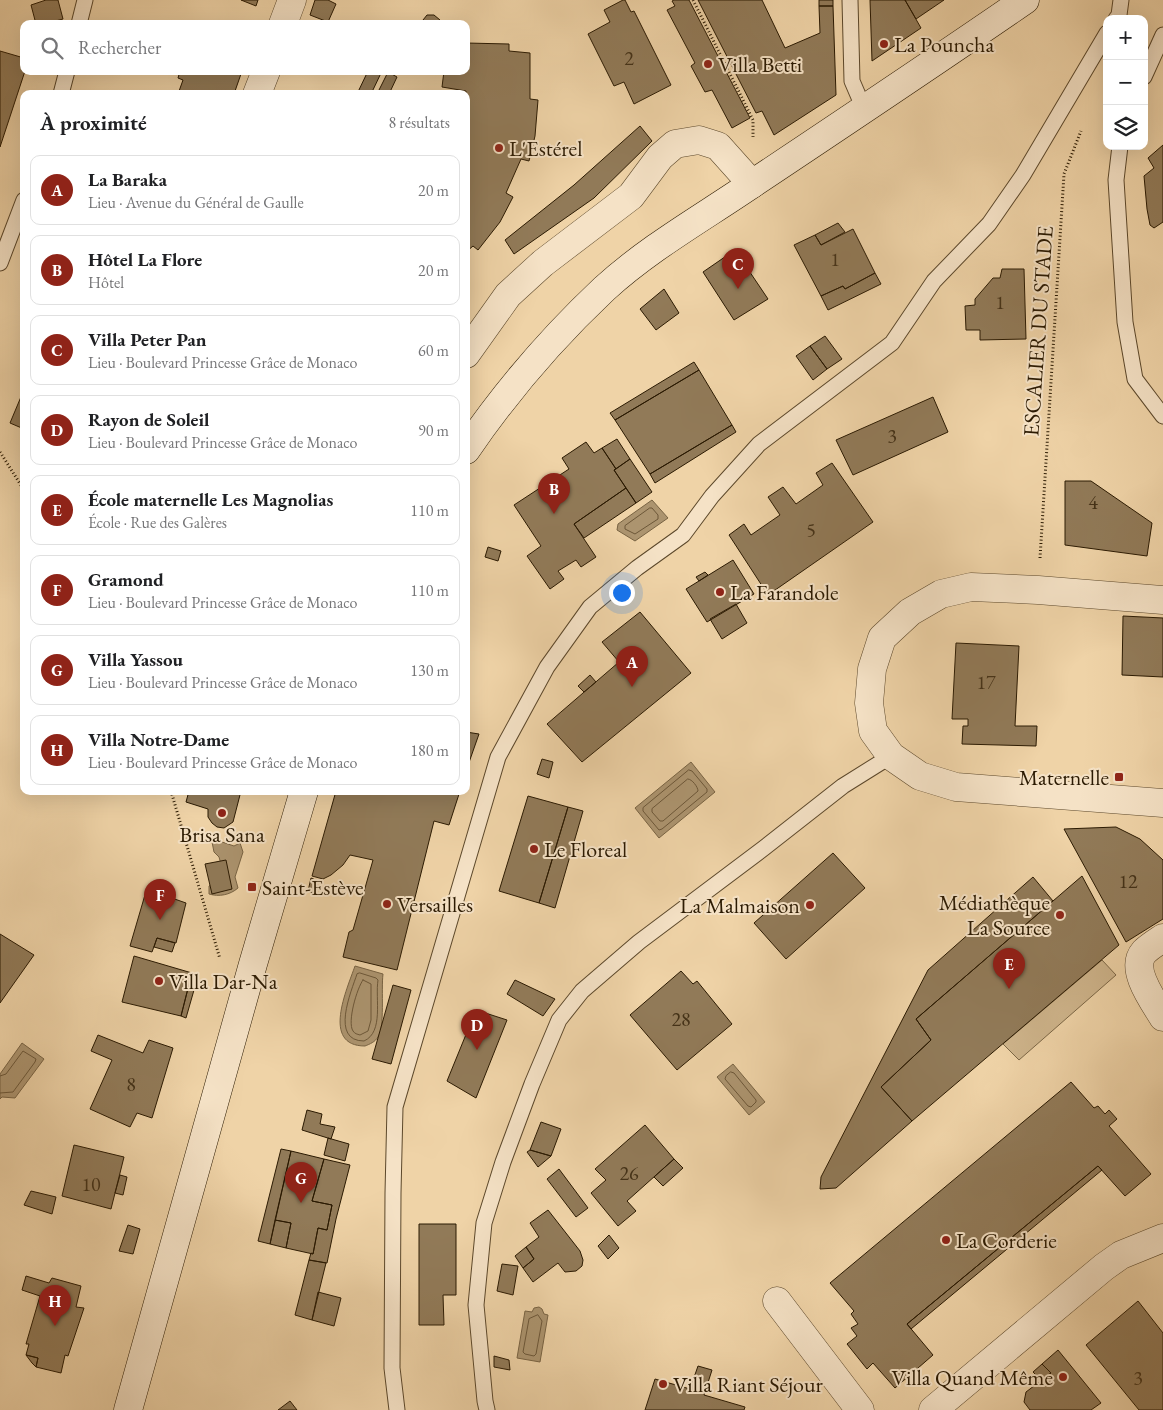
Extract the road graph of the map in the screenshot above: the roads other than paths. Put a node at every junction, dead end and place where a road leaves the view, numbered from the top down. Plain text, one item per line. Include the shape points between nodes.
1 (85, 0) edge
2 (292, 0) edge
3 (850, 0) edge
4 (1025, 0) edge
5 (1121, 0) edge
6 (1119, 15) edge
7 (80, 20) edge
8 (284, 20) edge
9 (1163, 35) edge
10 (1103, 40) edge
11 (1148, 68) edge
12 (66, 75) edge
13 (264, 75) edge
14 (62, 90) edge
15 (259, 90) edge
16 (864, 109) junction
17 (1120, 150) edge
18 (752, 184) junction
19 (20, 210) edge
20 (0, 263) edge
21 (470, 348) edge
22 (1163, 416) edge
23 (470, 445) edge
24 (1163, 600) edge
25 (891, 756) junction
26 (303, 795) edge
27 (1163, 803) edge
28 (1163, 938) edge
29 (1163, 1017) edge
30 (1163, 1238) edge
31 (777, 1301) dead end
32 (128, 1410) edge
33 (397, 1410) edge
34 (487, 1410) edge
35 (860, 1410) edge
36 (933, 1410) edge

1 - 7 lane
2 - 8 street
3 - 16 lane via 852,82
4 - 16 street
5 - 6 lane
9 - 11 lane
10 - 33 lane via 1023,175 990,224 934,281 892,344 759,444 712,496 683,535 590,607 548,667 498,757 396,1107 392,1368
12 - 14 lane
13 - 15 street
16 - 18 street
17 - 22 lane via 1116,180 1125,322 1135,379
18 - 21 street via 718,146 699,140 675,144 660,157 632,196 543,263 508,295
18 - 23 street via 656,247 604,289 516,384
19 - 20 lane
24 - 25 street via 971,587 941,594 910,612 882,638 872,669 869,703 873,731
25 - 27 street via 920,776 956,787
25 - 34 lane via 843,786 640,942 582,991 558,1020 503,1162 484,1222 476,1305
26 - 32 street via 252,964
28 - 29 street via 1144,952 1139,960 1140,975
30 - 36 street via 1104,1267
31 - 35 street

